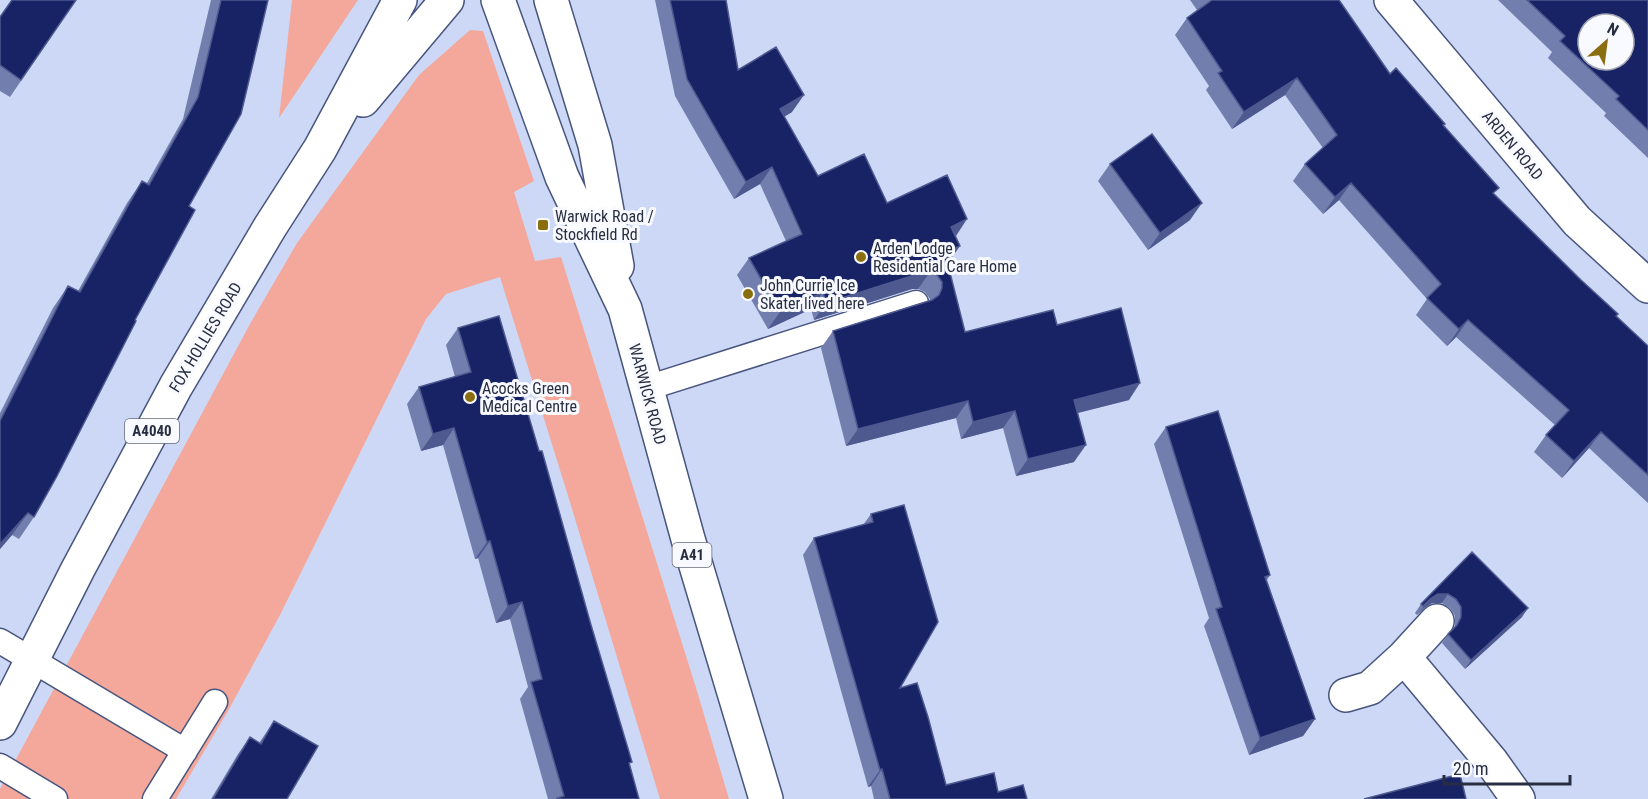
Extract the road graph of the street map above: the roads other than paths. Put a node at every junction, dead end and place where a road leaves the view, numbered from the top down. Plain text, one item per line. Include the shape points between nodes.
1 (400, 0) edge
2 (447, 0) edge
3 (498, 0) edge
4 (551, 0) edge
5 (1391, 0) edge
6 (320, 149) junction
7 (1647, 284) edge
8 (916, 303) edge
9 (625, 309) junction
10 (646, 388) junction
11 (1437, 621) dead end
12 (0, 641) edge
13 (1404, 657) junction
14 (32, 659) junction
15 (1346, 695) dead end
16 (215, 702) dead end
17 (0, 723) edge
18 (185, 751) junction
19 (0, 766) edge
20 (55, 799) edge
21 (155, 799) edge
22 (766, 799) edge
23 (1518, 799) edge

1 - 6 main road, FOX HOLLIES ROAD / A4040
2 - 6 main road, FOX HOLLIES ROAD / A4040
3 - 9 main road, WARWICK ROAD / A41 via 562,177
4 - 9 main road, A41 via 595,145
5 - 7 main road, ARDEN ROAD via 1577,221
6 - 14 main road, FOX HOLLIES ROAD / A4040 via 176,386
8 - 10 lane
9 - 10 main road, WARWICK ROAD / A41
10 - 22 main road, WARWICK ROAD / A41
11 - 13 main road
12 - 14 lane
13 - 15 main road via 1370,688
13 - 23 main road
14 - 17 main road, FOX HOLLIES ROAD / A4040
14 - 18 lane
16 - 18 lane
18 - 21 lane
19 - 20 lane

